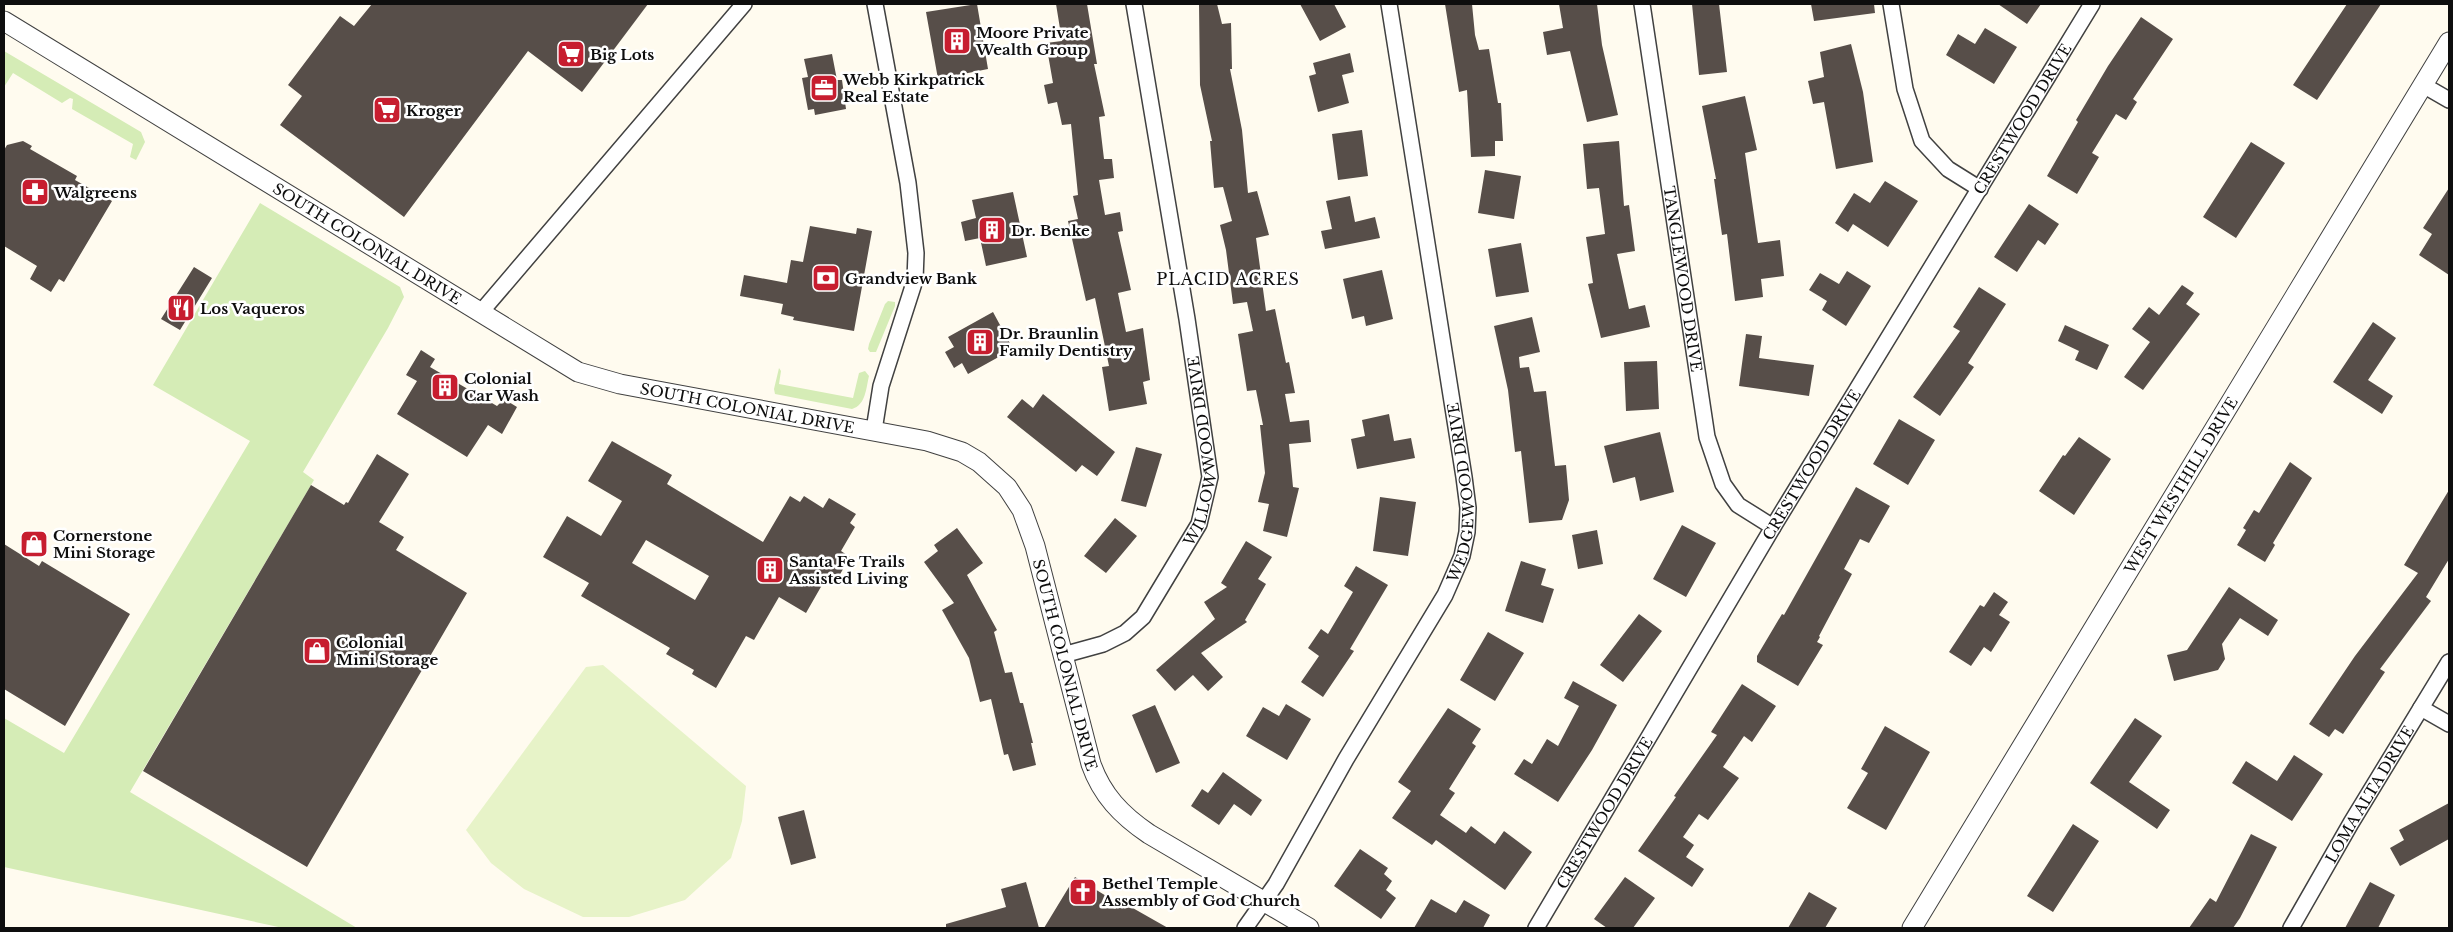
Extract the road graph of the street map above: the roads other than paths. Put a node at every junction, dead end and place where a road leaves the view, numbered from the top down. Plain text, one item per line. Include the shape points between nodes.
1 (744, 4) edge
2 (875, 4) edge
3 (1134, 4) edge
4 (1390, 4) edge
5 (1642, 4) edge
6 (1891, 4) edge
7 (2092, 4) edge
8 (4, 21) edge
9 (2449, 42) edge
10 (2423, 85) junction
11 (2449, 100) edge
12 (1980, 189) junction
13 (481, 312) junction
14 (874, 430) junction
15 (1773, 528) junction
16 (1063, 655) junction
17 (2449, 662) edge
18 (2421, 708) junction
19 (2449, 724) edge
20 (1264, 900) junction
21 (1245, 928) edge
22 (1309, 928) edge
23 (1536, 928) edge
24 (1912, 928) edge
25 (2291, 928) edge

1 - 13 street
2 - 14 street via 908,183 916,253 915,280 882,386
3 - 16 street, WILLOWWOOD DRIVE via 1187,318 1210,477 1199,524 1143,617 1125,633 1103,644
4 - 20 street, WEDGEWOOD DRIVE via 1464,477 1467,532 1462,556 1445,595
5 - 15 street, TANGLEWOOD DRIVE via 1707,436 1724,484 1738,505
6 - 12 street via 1905,90 1922,141 1948,169
7 - 12 street, CRESTWOOD DRIVE
8 - 13 street, SOUTH COLONIAL DRIVE
9 - 10 street, WEST WESTHILL DRIVE
10 - 11 street
10 - 24 street, WEST WESTHILL DRIVE
12 - 15 street, CRESTWOOD DRIVE
13 - 14 street, SOUTH COLONIAL DRIVE via 556,359 593,377
14 - 16 street, SOUTH COLONIAL DRIVE via 962,452 979,462 1007,487 1029,525
15 - 23 street, CRESTWOOD DRIVE
16 - 20 street, SOUTH COLONIAL DRIVE via 1091,764 1098,783 1113,804 1148,834
17 - 18 street, LOMA ALTA DRIVE
18 - 19 street
18 - 25 street, LOMA ALTA DRIVE
20 - 21 street, WEDGEWOOD DRIVE
20 - 22 street, SOUTH COLONIAL DRIVE

